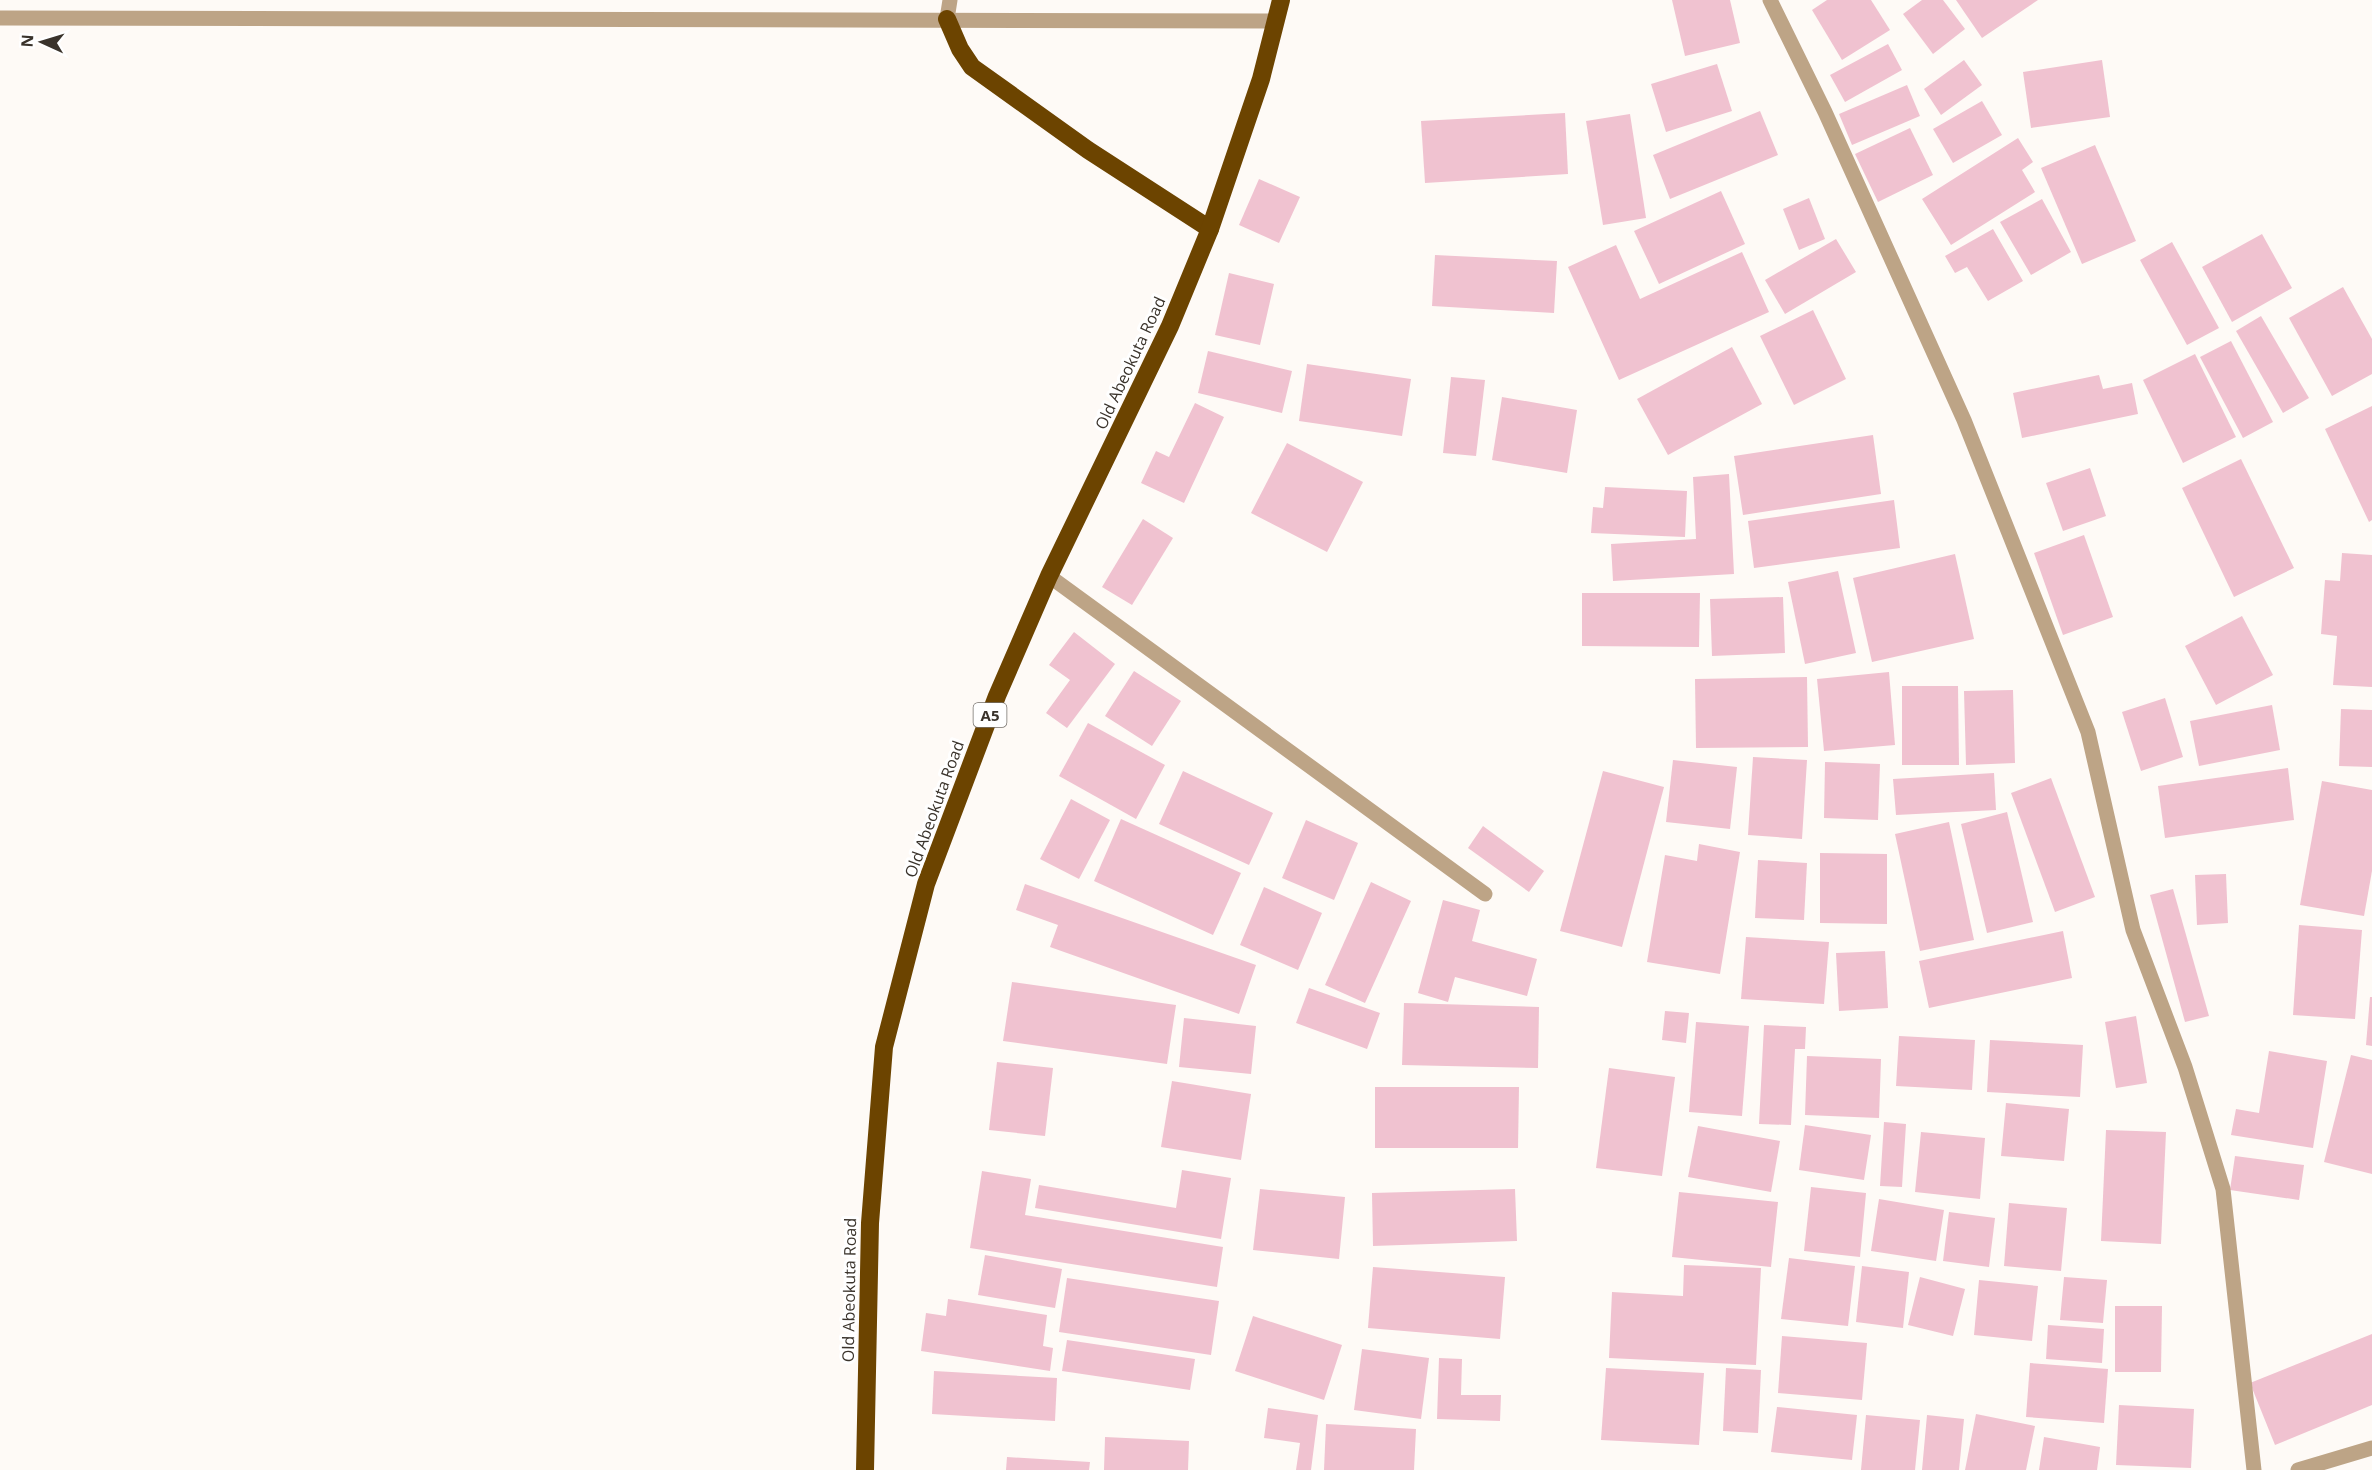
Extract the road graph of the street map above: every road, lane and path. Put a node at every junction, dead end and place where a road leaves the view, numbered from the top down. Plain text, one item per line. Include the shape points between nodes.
1 (950, 0) edge
2 (1281, 0) edge
3 (1770, 0) edge
4 (0, 18) edge
5 (947, 19) junction
6 (1275, 21) junction
7 (1210, 230) junction
8 (1049, 576) junction
9 (1485, 894) dead end
10 (2372, 1448) edge
11 (865, 1470) edge
12 (2254, 1470) edge
13 (2298, 1470) edge

1 - 5 street
2 - 6 highway, Old Abeokuta Road / A5
3 - 12 street via 1964,420 2088,732 2133,930 2185,1067 2223,1189
4 - 5 street
5 - 6 street
5 - 7 highway via 972,67
6 - 7 highway, Old Abeokuta Road / A5 via 1261,78
7 - 8 highway, Old Abeokuta Road / A5 via 1170,326
8 - 9 street
8 - 11 highway, Old Abeokuta Road / A5 via 997,696 926,884 884,1047 870,1223
10 - 13 street

